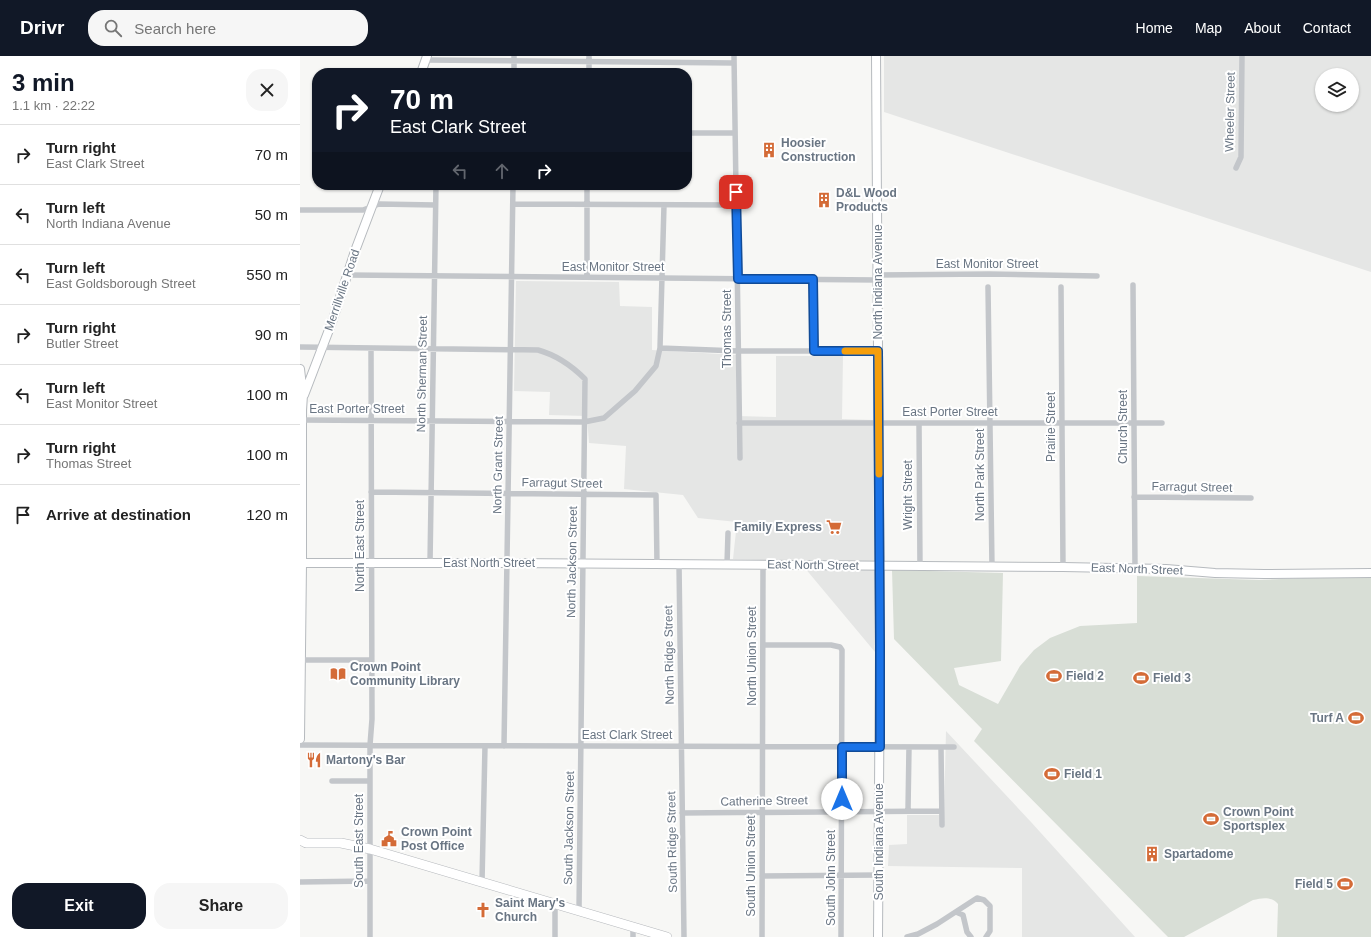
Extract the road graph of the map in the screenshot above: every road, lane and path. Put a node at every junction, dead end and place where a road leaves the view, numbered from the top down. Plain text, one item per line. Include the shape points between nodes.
1 (734, 56) edge
2 (876, 56) edge
3 (1242, 56) edge
4 (426, 58) edge
5 (514, 59) edge
6 (589, 59) edge
7 (734, 63) junction
8 (422, 68) edge
9 (692, 133) edge
10 (735, 133) junction
11 (1236, 168) dead end
12 (378, 190) edge
13 (436, 190) edge
14 (513, 190) edge
15 (588, 190) edge
16 (512, 204) junction
17 (588, 204) junction
18 (435, 205) junction
19 (664, 205) junction
20 (736, 205) junction
21 (372, 208) junction
22 (300, 210) edge
23 (347, 275) junction
24 (434, 276) junction
25 (1097, 276) dead end
26 (511, 277) junction
27 (586, 277) junction
28 (878, 277) junction
29 (661, 278) junction
30 (738, 279) junction
31 (813, 279) junction
32 (1133, 285) dead end
33 (988, 287) dead end
34 (1061, 287) dead end
35 (300, 347) edge
36 (322, 347) junction
37 (371, 348) junction
38 (433, 348) junction
39 (660, 348) junction
40 (510, 349) junction
41 (738, 351) junction
42 (814, 351) junction
43 (878, 351) junction
44 (300, 369) edge
45 (303, 395) junction
46 (301, 410) edge
47 (302, 420) junction
48 (371, 420) junction
49 (432, 420) junction
50 (509, 421) junction
51 (584, 422) junction
52 (739, 423) junction
53 (878, 423) junction
54 (919, 423) junction
55 (991, 423) junction
56 (1062, 423) junction
57 (1162, 423) dead end
58 (1134, 424) junction
59 (740, 458) dead end
60 (371, 492) junction
61 (431, 492) junction
62 (508, 494) junction
63 (584, 494) junction
64 (1134, 497) junction
65 (1251, 498) dead end
66 (728, 533) dead end
67 (301, 563) edge
68 (371, 563) junction
69 (430, 563) junction
70 (507, 563) junction
71 (582, 564) junction
72 (657, 564) junction
73 (679, 564) junction
74 (727, 564) junction
75 (763, 565) junction
76 (879, 566) junction
77 (920, 567) junction
78 (992, 567) junction
79 (1063, 567) junction
80 (1135, 568) junction
81 (1371, 572) edge
82 (763, 645) junction
83 (301, 656) edge
84 (371, 660) junction
85 (300, 739) edge
86 (300, 745) edge
87 (370, 745) junction
88 (485, 746) junction
89 (504, 746) junction
90 (581, 746) junction
91 (681, 746) junction
92 (762, 747) junction
93 (842, 747) junction
94 (880, 747) junction
95 (909, 747) junction
96 (941, 747) junction
97 (954, 747) dead end
98 (332, 781) dead end
99 (370, 781) junction
100 (879, 811) junction
101 (908, 811) junction
102 (941, 811) junction
103 (762, 812) junction
104 (842, 812) junction
105 (682, 813) junction
106 (942, 825) dead end
107 (300, 840) edge
108 (370, 849) junction
109 (879, 875) junction
110 (762, 876) junction
111 (842, 876) junction
112 (370, 881) junction
113 (300, 882) edge
114 (482, 882) junction
115 (555, 903) junction
116 (579, 910) junction
117 (956, 912) junction
118 (633, 932) edge
119 (370, 937) edge
120 (555, 937) edge
121 (667, 937) edge
122 (684, 937) edge
123 (762, 937) edge
124 (841, 937) edge
125 (878, 937) edge
126 (907, 937) edge
127 (971, 937) edge
128 (986, 937) edge

1 - 7 street, Thomas Street
2 - 28 street, North Indiana Avenue
3 - 11 street, Wheeler Street via 1241,157
4 - 5 street
4 - 8 street
5 - 6 street
6 - 7 street
7 - 10 street, Thomas Street
9 - 10 street
10 - 20 street, Thomas Street
12 - 21 street, Merrillville Road
13 - 18 street, North Sherman Street
14 - 16 street, North Grant Street
15 - 17 street
16 - 17 street
16 - 26 street, North Grant Street
17 - 19 street
17 - 27 street
18 - 21 street via 379,204
18 - 24 street, North Sherman Street
19 - 20 street
19 - 29 street
20 - 30 street, Thomas Street
21 - 22 street
21 - 23 street, Merrillville Road
23 - 24 street, East Monitor Street
23 - 36 street, Merrillville Road
24 - 26 street, East Monitor Street
24 - 38 street, North Sherman Street
25 - 28 street, East Monitor Street via 989,274
26 - 27 street, East Monitor Street
26 - 40 street, North Grant Street
27 - 29 street, East Monitor Street
28 - 31 street, East Monitor Street
28 - 43 street, North Indiana Avenue
29 - 30 street, East Monitor Street
29 - 39 street
30 - 31 street, East Monitor Street
30 - 41 street, Thomas Street
31 - 42 street
32 - 58 street, Church Street
33 - 55 street, North Park Street
34 - 56 street, Prairie Street
35 - 36 street
36 - 37 street
36 - 45 street, Merrillville Road
37 - 38 street
37 - 48 street, North East Street
38 - 40 street
38 - 49 street, North Sherman Street
39 - 41 street
39 - 51 street, East Porter Street via 656,366 635,391 604,418
40 - 50 street, North Grant Street
40 - 51 street, North Jackson Street via 547,352 585,379
41 - 42 street
41 - 52 street, Thomas Street
42 - 43 street
43 - 53 street, North Indiana Avenue
44 - 45 street
45 - 46 street
46 - 47 street
47 - 48 street, East Porter Street
47 - 67 street
48 - 49 street, East Porter Street
48 - 60 street, North East Street
49 - 50 street, East Porter Street
49 - 61 street, North Sherman Street
50 - 51 street, East Porter Street
50 - 62 street, North Grant Street
51 - 63 street, North Jackson Street
52 - 53 street, East Porter Street
52 - 59 street, Thomas Street
53 - 54 street, East Porter Street
53 - 76 street, North Indiana Avenue
54 - 55 street, East Porter Street
54 - 77 street, Wright Street
55 - 56 street, East Porter Street
55 - 78 street, North Park Street
56 - 58 street, East Porter Street
56 - 79 street, Prairie Street
57 - 58 street, East Porter Street
58 - 64 street, Church Street
60 - 61 street, Farragut Street
60 - 68 street, North East Street
61 - 62 street, Farragut Street
61 - 69 street, North Sherman Street
62 - 63 street, Farragut Street
62 - 70 street, North Grant Street
63 - 71 street, North Jackson Street
63 - 72 street, Farragut Street via 656,495
64 - 65 street, Farragut Street
64 - 80 street, Church Street
66 - 74 street
67 - 68 street, East North Street
67 - 83 street
68 - 69 street, East North Street
68 - 84 street, North East Street
69 - 70 street, East North Street
70 - 71 street, East North Street
70 - 89 street, North Grant Street
71 - 72 street, East North Street
71 - 90 street, North Jackson Street
72 - 73 street, East North Street
73 - 74 street, East North Street
73 - 91 street, North Ridge Street
74 - 75 street, East North Street
75 - 76 street, East North Street
75 - 82 street, North Union Street
76 - 77 street, East North Street
76 - 94 street, North Indiana Avenue
77 - 78 street, East North Street
78 - 79 street, East North Street
79 - 80 street, East North Street
80 - 81 street, East North Street via 1258,574
82 - 92 street, North Union Street
82 - 93 street, South John Street via 831,646 842,650
83 - 84 street
83 - 85 street
84 - 87 street, North East Street
86 - 87 street, East Clark Street
87 - 88 street, East Clark Street
87 - 99 street, South East Street
88 - 89 street, East Clark Street
88 - 114 street
89 - 90 street, East Clark Street
90 - 91 street, East Clark Street
90 - 116 street, South Jackson Street
91 - 92 street, East Clark Street
91 - 105 street, South Ridge Street
92 - 93 street, East Clark Street
92 - 103 street, South Union Street
93 - 94 street, East Clark Street
93 - 104 street, South John Street
94 - 95 street, East Clark Street
94 - 100 street, South Indiana Avenue
95 - 96 street, East Clark Street
95 - 101 street
96 - 97 street, East Clark Street
96 - 102 street
98 - 99 street
99 - 108 street, South East Street
100 - 101 street, Catherine Street
100 - 104 street, Catherine Street
100 - 109 street, South Indiana Avenue
101 - 102 street, Catherine Street
102 - 106 street
103 - 104 street, Catherine Street
103 - 105 street, Catherine Street
103 - 110 street, South Union Street
104 - 111 street, South John Street
105 - 122 street, South Ridge Street
107 - 108 main road via 306,843 341,843
108 - 112 street, South East Street
108 - 114 main road
109 - 111 street
109 - 125 street, South Indiana Avenue
110 - 111 street
110 - 123 street, South Union Street
111 - 124 street, South John Street
112 - 113 street
112 - 119 street, South East Street
114 - 115 main road
115 - 116 main road
115 - 120 street
116 - 118 main road
117 - 126 street via 918,934
117 - 127 street via 963,915 967,932
117 - 128 street via 977,898 988,903 991,910 990,931
118 - 121 main road

